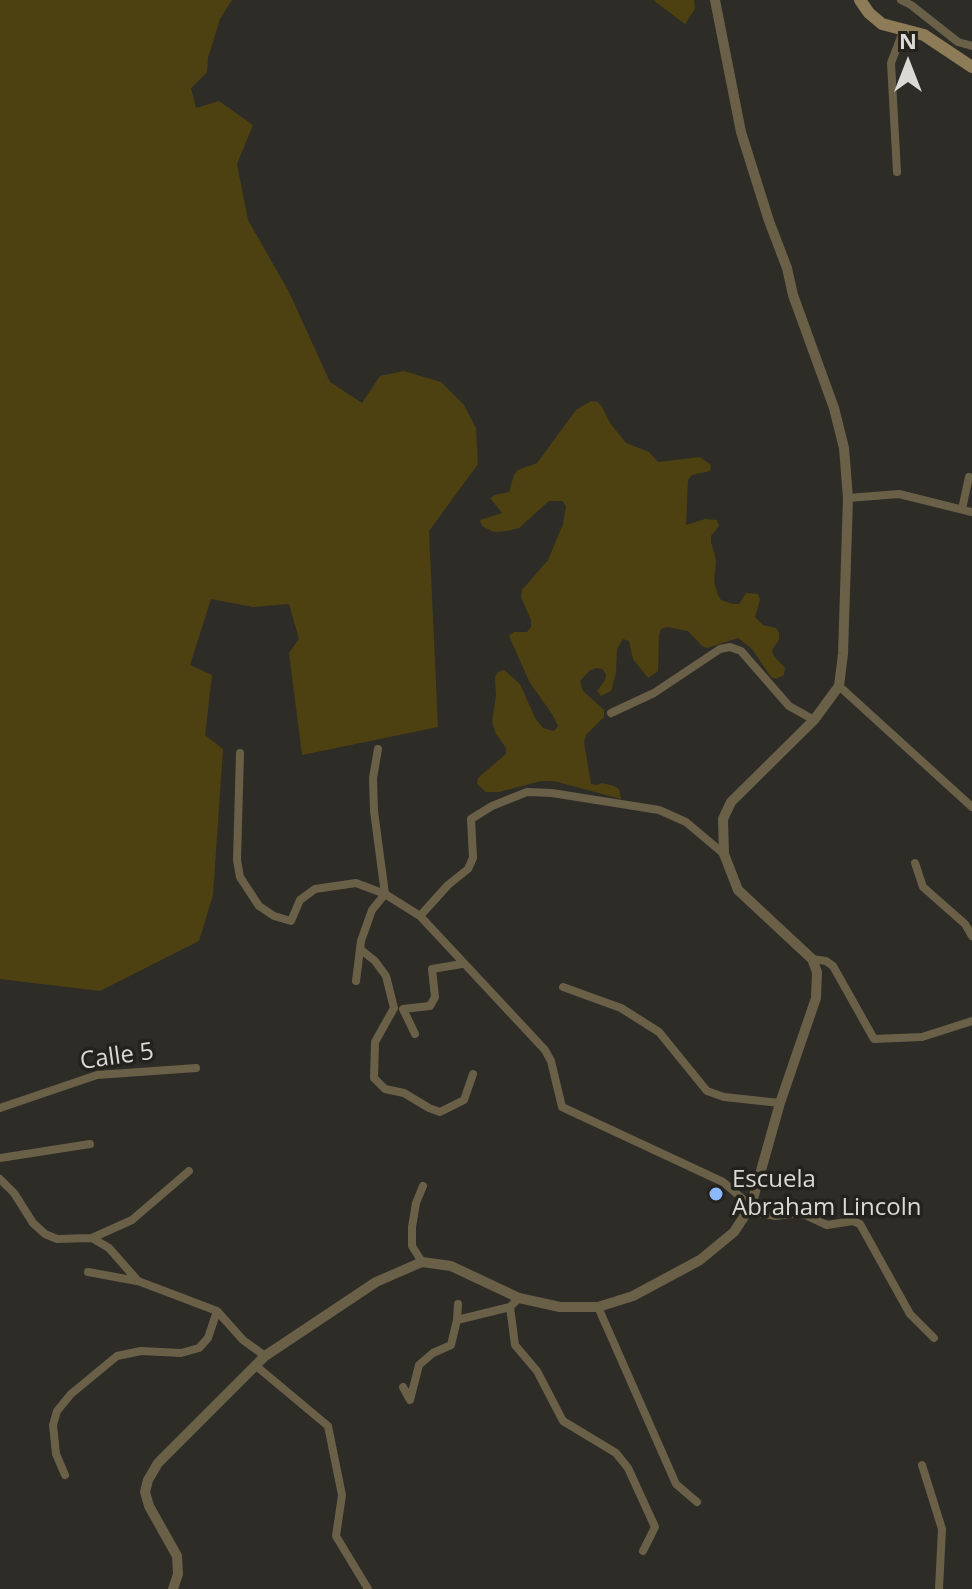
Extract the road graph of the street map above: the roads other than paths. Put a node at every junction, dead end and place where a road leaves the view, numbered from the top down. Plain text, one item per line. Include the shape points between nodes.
1 (715, 0) edge
2 (860, 0) edge
3 (901, 0) edge
4 (904, 29) junction
5 (972, 46) edge
6 (972, 67) edge
7 (897, 172) dead end
8 (969, 477) dead end
9 (848, 498) junction
10 (962, 509) junction
11 (972, 512) edge
12 (839, 686) junction
13 (611, 713) dead end
14 (814, 720) junction
15 (378, 749) dead end
16 (240, 753) dead end
17 (972, 807) edge
18 (724, 854) junction
19 (915, 863) dead end
20 (385, 894) junction
21 (420, 916) junction
22 (972, 936) edge
23 (360, 949) junction
24 (812, 959) junction
25 (462, 964) junction
26 (356, 981) dead end
27 (563, 987) dead end
28 (972, 1021) edge
29 (415, 1034) dead end
30 (196, 1068) dead end
31 (473, 1074) dead end
32 (780, 1103) junction
33 (0, 1108) edge
34 (90, 1144) dead end
35 (0, 1158) edge
36 (189, 1171) dead end
37 (0, 1179) edge
38 (423, 1186) dead end
39 (750, 1208) junction
40 (92, 1238) junction
41 (422, 1262) junction
42 (88, 1272) dead end
43 (138, 1281) junction
44 (519, 1298) junction
45 (458, 1304) dead end
46 (510, 1307) junction
47 (598, 1307) junction
48 (217, 1311) junction
49 (457, 1320) junction
50 (934, 1338) dead end
51 (265, 1356) junction
52 (255, 1365) junction
53 (403, 1387) dead end
54 (922, 1465) dead end
55 (65, 1475) dead end
56 (697, 1502) dead end
57 (643, 1551) dead end
58 (173, 1589) edge
59 (368, 1589) edge
60 (939, 1589) edge

1 - 9 street via 741,132 834,408
2 - 4 main road via 882,24
3 - 5 street via 958,42
4 - 6 main road via 933,39
4 - 7 street via 891,63
8 - 10 street
9 - 10 street via 899,494
9 - 12 street
10 - 11 street
12 - 14 street
12 - 17 street
13 - 14 street via 730,647 741,651 789,706
14 - 18 street via 731,802 723,819
15 - 20 street via 374,811
16 - 20 street via 237,860 240,877 259,906 291,921 300,900 315,889 356,883
18 - 21 street via 686,822 659,810 527,792 471,819 473,858 468,869
18 - 24 street via 738,890
19 - 22 street via 923,887
20 - 21 street
20 - 23 street via 372,910
21 - 25 street
23 - 26 street
23 - 31 street via 386,976 394,1008 375,1042 374,1078 385,1089 440,1112 464,1100
24 - 28 street via 833,966 874,1039 922,1037
24 - 32 street via 816,998
25 - 29 street via 432,969 435,997 430,1006 403,1009
25 - 39 street via 545,1050 562,1107 723,1182
27 - 32 street via 621,1008 659,1032 707,1091
30 - 33 street, Calle 5 via 97,1075
32 - 39 street
34 - 35 street
36 - 40 street via 132,1220
37 - 40 street via 45,1234
38 - 41 street via 412,1236
39 - 47 street via 734,1232 700,1260 633,1296
39 - 50 street via 775,1216 801,1213 827,1225 860,1224 910,1314
40 - 43 street via 109,1248
41 - 44 street via 451,1266
41 - 51 street via 376,1282
42 - 43 street
43 - 48 street
44 - 46 street
44 - 47 street via 560,1307
45 - 49 street
46 - 49 street
46 - 57 street via 515,1345 537,1371 563,1421 616,1453 628,1468 655,1527
47 - 56 street via 676,1484
48 - 51 street
48 - 55 street via 199,1348 117,1356 71,1394 53,1425
49 - 53 street via 451,1345 419,1365 410,1400
51 - 52 street
52 - 58 street via 158,1463 148,1480 149,1506 177,1556
52 - 59 street via 328,1426 342,1495 336,1536
54 - 60 street via 942,1529

